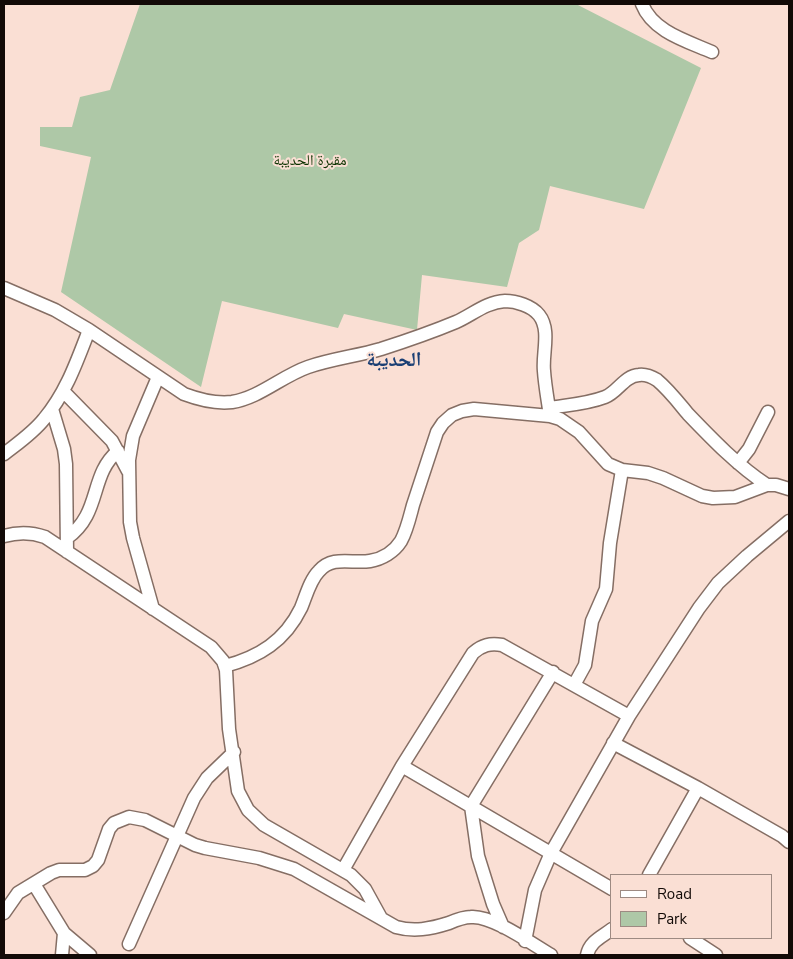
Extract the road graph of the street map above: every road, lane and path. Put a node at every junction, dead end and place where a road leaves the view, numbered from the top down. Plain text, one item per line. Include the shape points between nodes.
1 (642, 4) edge
2 (712, 52) dead end
3 (4, 288) edge
4 (89, 330) junction
5 (158, 377) junction
6 (63, 391) junction
7 (52, 409) junction
8 (550, 412) junction
9 (768, 412) dead end
10 (118, 451) junction
11 (4, 454) edge
12 (738, 463) junction
13 (622, 470) junction
14 (129, 474) junction
15 (768, 485) junction
16 (789, 489) edge
17 (789, 521) edge
18 (4, 536) edge
19 (67, 538) junction
20 (67, 552) junction
21 (153, 609) junction
22 (224, 666) junction
23 (553, 672) junction
24 (574, 685) junction
25 (628, 716) junction
26 (613, 743) junction
27 (234, 752) junction
28 (402, 766) junction
29 (698, 788) junction
30 (471, 806) junction
31 (178, 836) junction
32 (789, 842) edge
33 (551, 852) junction
34 (343, 870) junction
35 (650, 874) edge
36 (34, 884) junction
37 (610, 888) edge
38 (4, 913) edge
39 (381, 918) junction
40 (503, 927) junction
41 (610, 930) edge
42 (64, 933) junction
43 (692, 939) edge
44 (525, 940) junction
45 (129, 944) dead end
46 (62, 955) edge
47 (90, 955) edge
48 (551, 955) edge
49 (588, 955) edge
50 (716, 955) edge

1 - 2 street via 661,28
3 - 4 street via 55,310
4 - 5 street
4 - 6 street
5 - 8 street via 200,400 234,402 307,367 381,348 456,322 486,305 505,301 523,304 539,316 544,330 543,368
5 - 14 street via 133,436
6 - 7 street
6 - 10 street
7 - 11 street via 44,420
7 - 19 street via 66,464
8 - 12 street via 606,396 632,376 646,375 653,377 672,394
8 - 13 street via 575,428 608,464
8 - 22 street via 474,409 452,416 437,432 405,530 395,548 378,559 338,561 326,565 316,574 297,616 278,640 254,657
9 - 12 street
10 - 14 street
10 - 19 street via 105,464 96,495 83,522
12 - 15 street
13 - 15 street via 656,475 713,498 735,497
13 - 24 street via 606,589 592,620 585,665
14 - 21 street via 130,522
15 - 16 street
17 - 25 street via 718,583
18 - 20 street via 14,533 39,535
19 - 20 street
20 - 21 street
21 - 22 street via 211,647
22 - 27 street
23 - 24 street
23 - 28 street via 502,645 479,648
23 - 30 street
24 - 25 street
25 - 26 street
26 - 29 street
26 - 33 street
27 - 31 street via 201,787
27 - 34 street via 238,791 255,818
28 - 30 street
28 - 34 street
29 - 32 street
29 - 35 street
30 - 33 street
30 - 40 street via 482,872
31 - 36 street via 137,818 121,819 109,829 93,866 85,870 54,872
31 - 39 street via 205,848 252,856 294,869
31 - 45 street
33 - 37 street
33 - 44 street via 535,890
34 - 39 street via 365,889
36 - 38 street via 18,894
36 - 42 street
39 - 40 street via 408,930 470,917
40 - 44 street
41 - 49 street via 593,942
42 - 46 street
42 - 47 street
43 - 50 street
44 - 48 street

